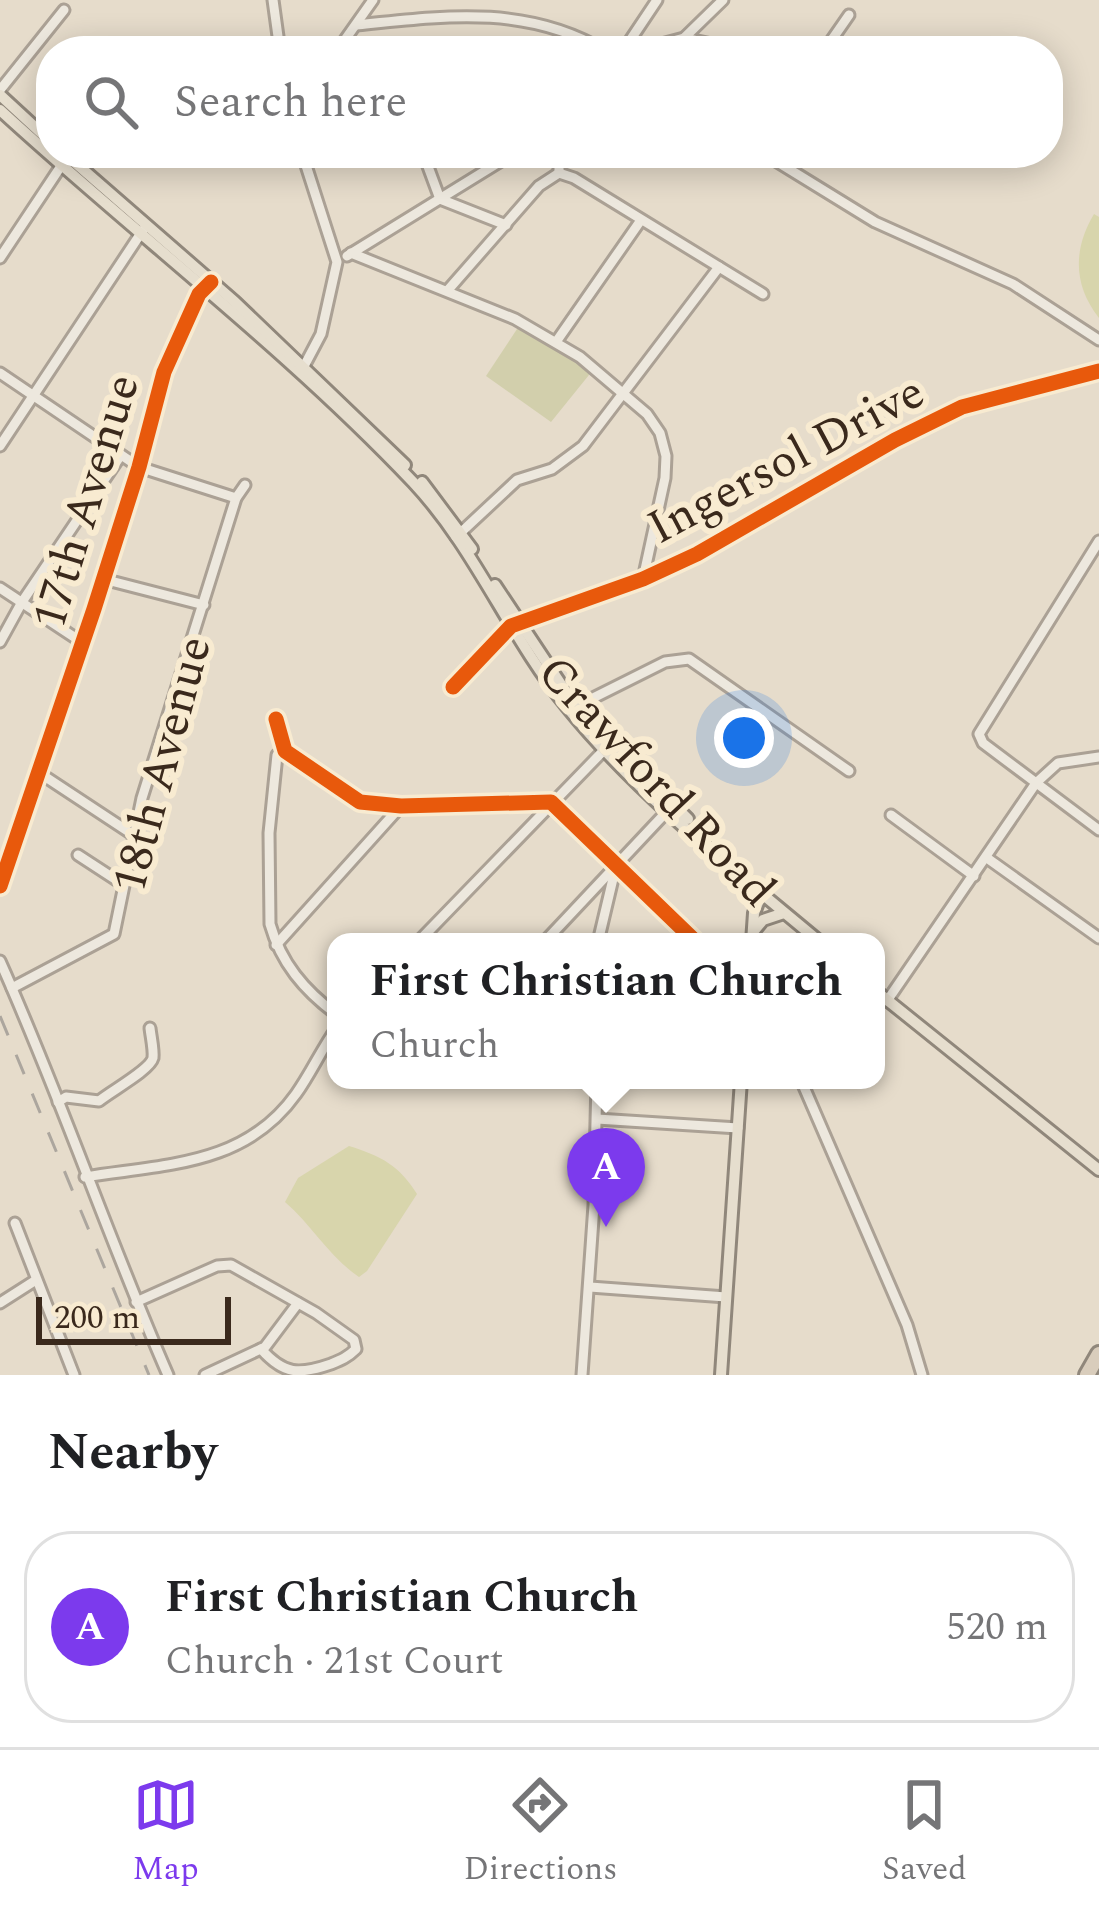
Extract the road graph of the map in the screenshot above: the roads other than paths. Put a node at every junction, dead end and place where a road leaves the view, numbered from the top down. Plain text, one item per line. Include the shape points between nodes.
1 (273, 0) edge
2 (373, 0) edge
3 (657, 0) edge
4 (723, 0) edge
5 (64, 10) dead end
6 (849, 14) dead end
7 (356, 26) junction
8 (44, 36) edge
9 (278, 36) edge
10 (348, 36) edge
11 (573, 36) edge
12 (633, 36) edge
13 (686, 36) edge
14 (834, 36) edge
15 (36, 46) edge
16 (0, 93) edge
17 (0, 110) edge
18 (36, 128) edge
19 (36, 138) edge
20 (58, 168) edge
21 (74, 168) edge
22 (307, 168) edge
23 (429, 168) edge
24 (490, 168) edge
25 (559, 168) edge
26 (788, 168) edge
27 (559, 173) junction
28 (440, 199) junction
29 (641, 220) junction
30 (506, 225) junction
31 (143, 230) junction
32 (351, 254) junction
33 (0, 258) edge
34 (338, 262) junction
35 (719, 267) junction
36 (207, 286) junction
37 (448, 290) junction
38 (763, 295) dead end
39 (1099, 340) edge
40 (556, 342) junction
41 (1099, 370) edge
42 (301, 371) junction
43 (0, 373) edge
44 (626, 392) junction
45 (34, 395) junction
46 (0, 446) edge
47 (121, 455) junction
48 (139, 467) junction
49 (245, 485) dead end
50 (236, 498) junction
51 (459, 534) junction
52 (1099, 542) edge
53 (103, 578) junction
54 (643, 579) junction
55 (0, 588) edge
56 (22, 602) junction
57 (204, 605) junction
58 (514, 624) junction
59 (0, 642) edge
60 (83, 643) junction
61 (453, 687) dead end
62 (572, 708) junction
63 (276, 719) dead end
64 (608, 746) junction
65 (285, 752) junction
66 (1099, 757) edge
67 (849, 771) dead end
68 (38, 772) junction
69 (1036, 783) junction
70 (551, 802) junction
71 (401, 806) junction
72 (671, 807) junction
73 (891, 815) dead end
74 (1099, 830) edge
75 (132, 834) junction
76 (78, 855) dead end
77 (987, 858) junction
78 (616, 863) junction
79 (974, 876) junction
80 (745, 883) junction
81 (124, 885) junction
82 (0, 886) edge
83 (762, 894) junction
84 (754, 913) junction
85 (785, 913) junction
86 (427, 933) edge
87 (553, 933) edge
88 (600, 933) edge
89 (688, 933) edge
90 (752, 933) edge
91 (753, 933) edge
92 (755, 933) edge
93 (809, 933) edge
94 (1099, 938) edge
95 (276, 945) junction
96 (0, 961) edge
97 (12, 988) junction
98 (887, 1001) joint
99 (327, 1006) edge
100 (150, 1028) dead end
101 (327, 1044) edge
102 (597, 1089) edge
103 (740, 1089) edge
104 (806, 1089) edge
105 (58, 1102) junction
106 (597, 1119) junction
107 (738, 1127) junction
108 (1099, 1170) edge
109 (85, 1177) junction
110 (15, 1223) dead end
111 (36, 1280) junction
112 (590, 1287) junction
113 (726, 1297) junction
114 (0, 1303) edge
115 (136, 1303) junction
116 (298, 1304) junction
117 (261, 1349) junction
118 (1099, 1354) edge
119 (74, 1375) edge
120 (168, 1375) edge
121 (205, 1375) edge
122 (582, 1375) edge
123 (721, 1375) edge
124 (922, 1375) edge
125 (1087, 1375) edge

1 - 9 street
2 - 7 street
3 - 12 street
4 - 13 street
5 - 8 street
6 - 14 street
7 - 10 street
7 - 11 street via 484,14
15 - 16 street
16 - 18 main road
17 - 19 main road, Crawford Road
20 - 33 street
21 - 31 main road, Crawford Road
22 - 34 street
23 - 28 street
24 - 28 street
25 - 27 street
26 - 39 street via 875,223 1013,284
27 - 29 street
27 - 30 street
28 - 30 street
28 - 32 street
29 - 35 street
29 - 40 street
30 - 37 street
31 - 36 main road, Crawford Road
31 - 45 street
32 - 34 street
32 - 37 street
34 - 42 street via 321,334
35 - 38 street
35 - 44 street
36 - 42 main road, Crawford Road
36 - 48 street, 17th Avenue via 164,372
37 - 40 street
40 - 44 street
41 - 54 street, Ingersol Drive via 998,394 928,423
42 - 51 main road, Crawford Road via 407,467
43 - 45 street
44 - 51 street via 584,446 552,469 517,480
44 - 54 street via 660,433 666,456
45 - 46 street
45 - 47 street
47 - 48 street
47 - 56 street
48 - 50 street
48 - 53 street, 17th Avenue
49 - 50 street, 18th Avenue
50 - 57 street, 18th Avenue
51 - 58 main road, Crawford Road
52 - 69 street via 979,734
53 - 57 street
53 - 60 street, 17th Avenue
54 - 58 street, Ingersol Drive
55 - 56 street
56 - 59 street
56 - 60 street
57 - 75 street, 18th Avenue
58 - 61 street
58 - 62 main road, Crawford Road
60 - 68 street, 17th Avenue
62 - 64 main road, Crawford Road
62 - 67 street via 653,664 688,659
63 - 65 street
64 - 70 street
64 - 72 main road, Crawford Road
65 - 71 street via 360,802
65 - 95 street via 271,795
66 - 69 street via 1058,763
68 - 75 street
68 - 82 street, 17th Avenue
69 - 74 street
69 - 77 street
70 - 71 street
70 - 78 street
70 - 86 street
71 - 95 street
72 - 78 street
72 - 80 main road, Crawford Road
72 - 83 main road, Crawford Road
73 - 79 street
75 - 81 street, 18th Avenue
76 - 81 street
77 - 79 street
77 - 94 street
78 - 87 street
78 - 88 street
78 - 89 street
79 - 98 street
80 - 83 main road, Crawford Road
80 - 84 main road
81 - 97 street, 18th Avenue via 109,940
83 - 84 main road
83 - 85 main road, Crawford Road
83 - 91 main road
84 - 90 main road
85 - 92 main road
85 - 93 main road, Crawford Road
95 - 99 street
96 - 97 street
97 - 105 street
98 - 108 main road
100 - 105 street via 146,1071 99,1102
101 - 109 street via 295,1096 240,1146 203,1160
102 - 106 street
103 - 107 main road
104 - 124 street
105 - 109 street
106 - 107 street
106 - 112 street
107 - 113 main road
109 - 115 street
110 - 111 street
111 - 114 street
111 - 119 street
112 - 113 street
112 - 122 street
113 - 123 main road
115 - 116 street via 231,1265
115 - 120 street
116 - 117 street
116 - 117 street via 349,1334 351,1355 301,1375
117 - 121 street
118 - 125 highway

